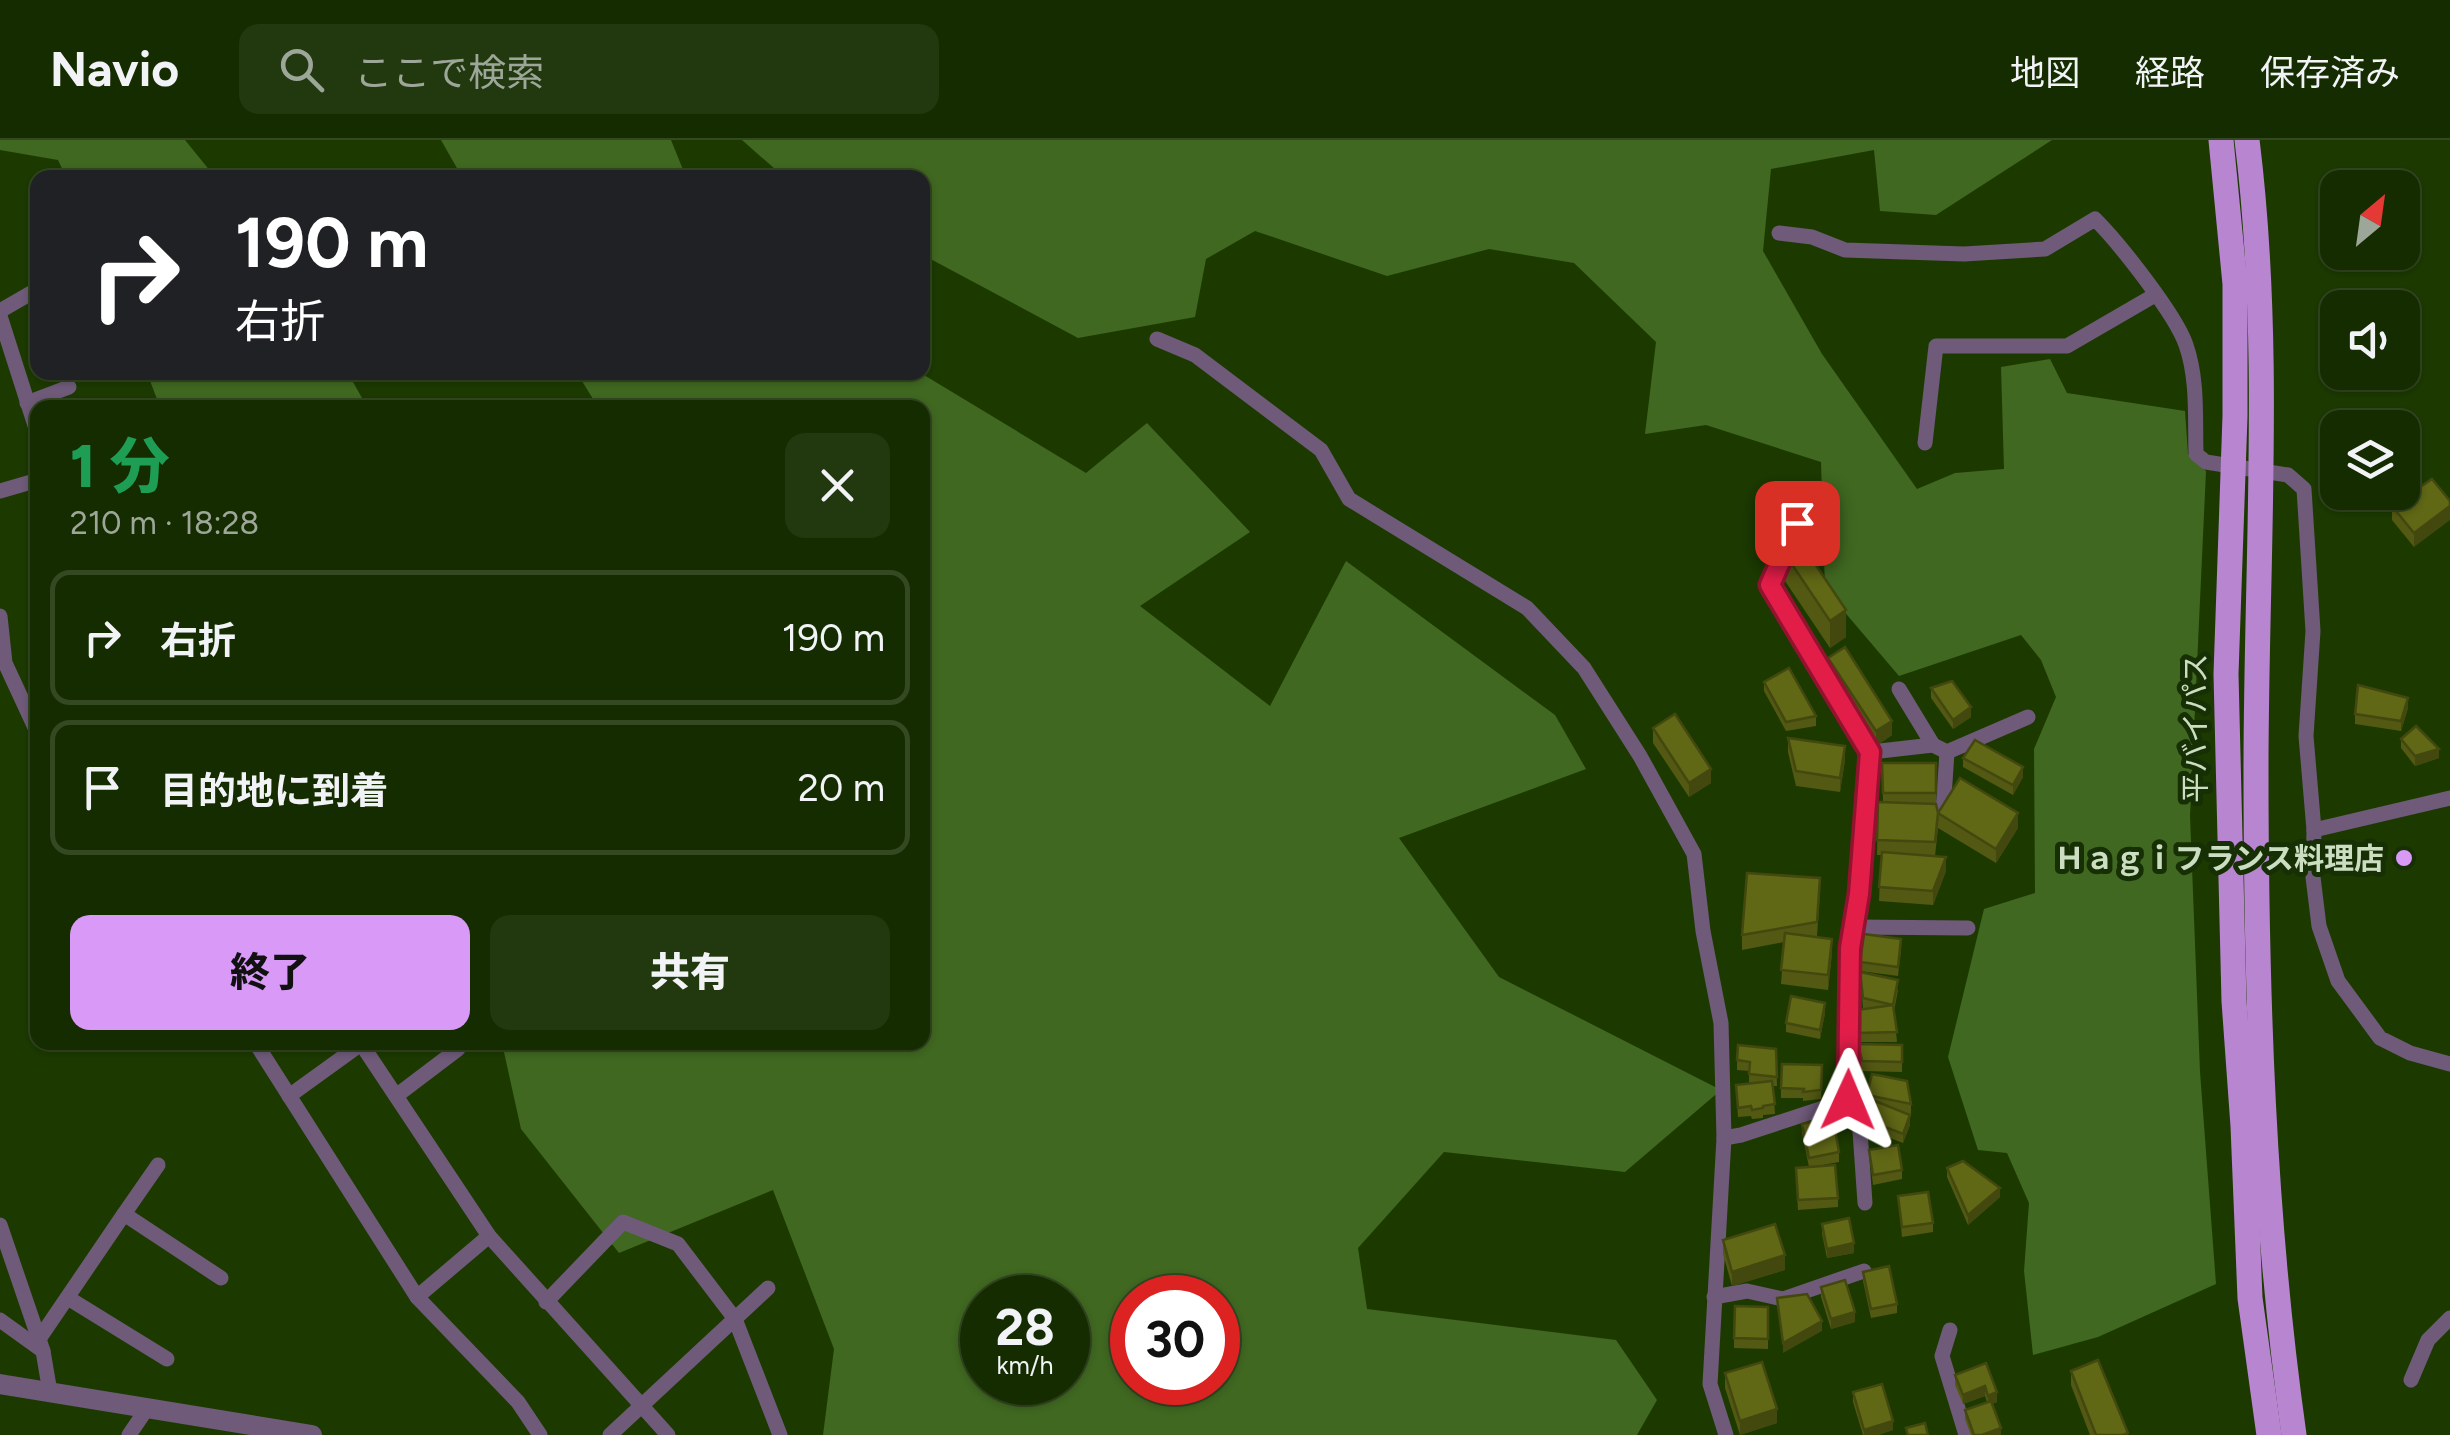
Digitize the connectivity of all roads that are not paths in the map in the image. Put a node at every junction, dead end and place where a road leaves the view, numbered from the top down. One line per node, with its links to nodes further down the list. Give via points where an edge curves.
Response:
1 (2234, 141): 12 (highway, 平バイパス); 13 (highway, 平バイパス, via 2256,256)
2 (1779, 233): 4 (street, via 1845,250 1964,254 2045,249 2095,219)
3 (30, 294): 5 (street)
4 (2155, 295): 11 (street, via 2067,346 1936,346); 12 (street, via 2186,343 2196,454)
5 (0, 313): 9 (street)
6 (1157, 340): 36 (street, via 1195,355 1321,450 1350,499 1527,608 1584,668 1694,854 1721,1023)
7 (69, 387): 8 (street)
8 (36, 400)
9 (28, 403): 10 (street)
10 (30, 409)
11 (1925, 443)
12 (2231, 465): 13 (street); 69 (highway, 平バイパス, via 2226,730 2234,1001 2250,1298)
13 (2260, 470): 25 (street, via 2288,474 2304,489 2312,631 2306,736); 70 (highway, 平バイパス, via 2258,977 2276,1296)
14 (30, 482): 15 (street)
15 (0, 491)
16 (1797, 523): 22 (street, via 1770,585)
17 (0, 616): 20 (street, via 4,664)
18 (1899, 689): 21 (street)
19 (2028, 716): 21 (street)
20 (30, 719)
21 (1940, 748): 22 (street); 24 (street)
22 (1870, 752): 26 (street)
23 (2450, 798): 25 (street)
24 (1943, 812)
25 (2314, 830): 32 (street, via 2319,926 2338,981 2380,1038)
26 (1854, 927): 27 (street); 35 (street)
27 (1968, 928)
28 (260, 1050): 33 (street)
29 (351, 1050): 33 (street)
30 (366, 1050): 34 (street)
31 (457, 1050): 34 (street)
32 (2450, 1064)
33 (289, 1096): 45 (street)
34 (396, 1096): 41 (street)
35 (1848, 1100): 36 (street); 38 (street, via 1859,1117)
36 (1724, 1138): 46 (street)
37 (158, 1165): 39 (street)
38 (1865, 1203)
39 (124, 1214): 43 (street); 47 (street)
40 (0, 1225): 53 (street)
41 (489, 1236): 45 (street); 48 (street)
42 (1864, 1271): 46 (street, via 1783,1299 1747,1291)
43 (222, 1278)
44 (768, 1288): 50 (street)
45 (416, 1297): 63 (street, via 518,1402)
46 (1714, 1297): 67 (street, via 1710,1384)
47 (68, 1298): 53 (street); 54 (street)
48 (546, 1302): 50 (street, via 622,1222 678,1244); 58 (street)
49 (2450, 1318): 55 (street, via 2428,1340)
50 (735, 1319): 58 (street); 66 (street)
51 (0, 1320): 53 (street)
52 (1950, 1330): 68 (street, via 1942,1356)
53 (41, 1345): 57 (street)
54 (167, 1360)
55 (2411, 1380)
56 (3, 1390): 57 (street)
57 (50, 1392): 59 (street)
58 (642, 1405): 64 (street); 65 (street)
59 (148, 1407): 60 (street); 61 (street)
60 (284, 1432): 62 (street)
61 (128, 1435)
62 (312, 1435)
63 (540, 1435)
64 (610, 1435)
65 (668, 1435)
66 (780, 1435)
67 (1726, 1435)
68 (1966, 1435)
69 (2269, 1435)
70 (2294, 1435)

